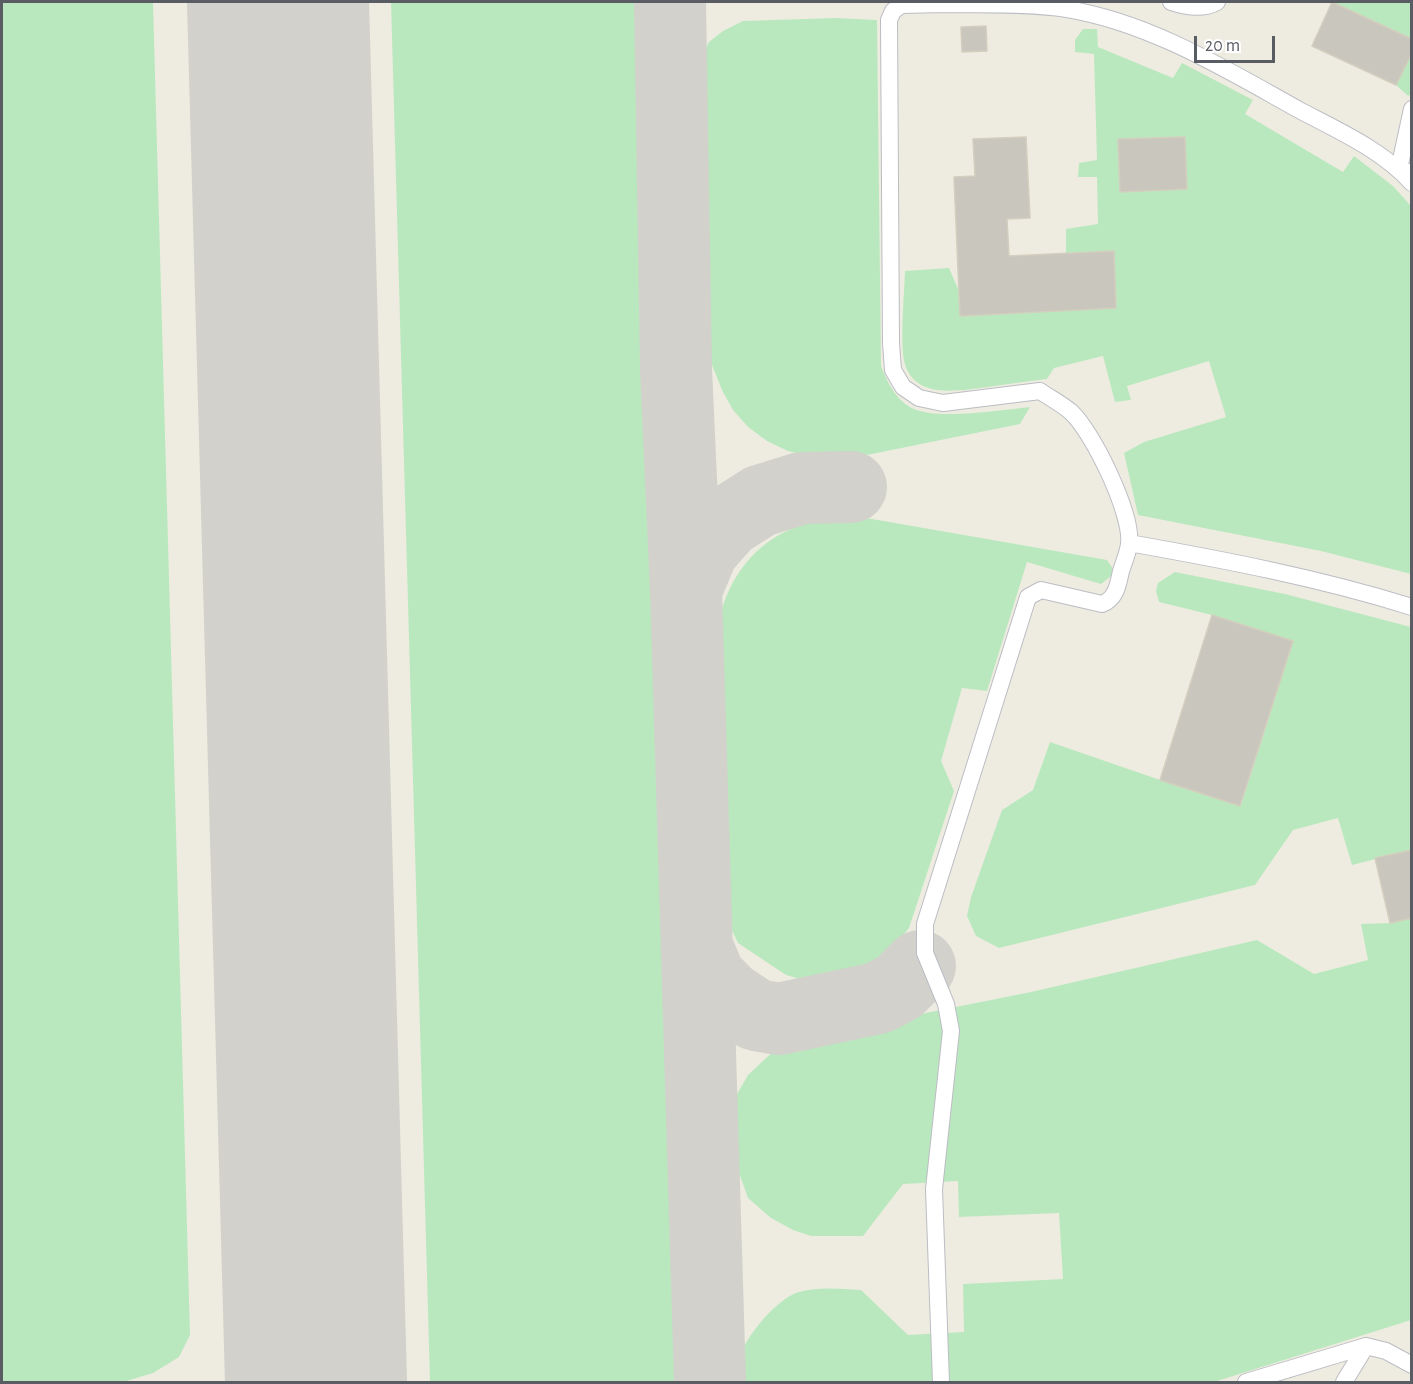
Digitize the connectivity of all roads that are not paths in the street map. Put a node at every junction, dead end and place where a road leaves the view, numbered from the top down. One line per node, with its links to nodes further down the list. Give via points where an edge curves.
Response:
1 (1171, 2): 2 (lane, via 1201,7)
2 (1217, 2)
3 (944, 3): 5 (lane, via 1039,6 1107,18 1221,66); 7 (lane, via 901,5 889,20 893,370 903,387 919,398 943,403 1040,391 1072,413 1114,483)
4 (1412, 109): 5 (lane)
5 (1405, 171): 6 (lane)
6 (1412, 183)
7 (1129, 543): 8 (lane, via 1285,573); 11 (lane, via 1115,594 1108,602 1102,604 1041,590 1028,597 925,924 925,953 946,1004 951,1031 934,1189)
8 (1412, 607)
9 (1366, 1346): 10 (lane, via 1386,1351); 12 (lane); 13 (lane)
10 (1412, 1365)
11 (941, 1383)
12 (1246, 1383)
13 (1344, 1383)

